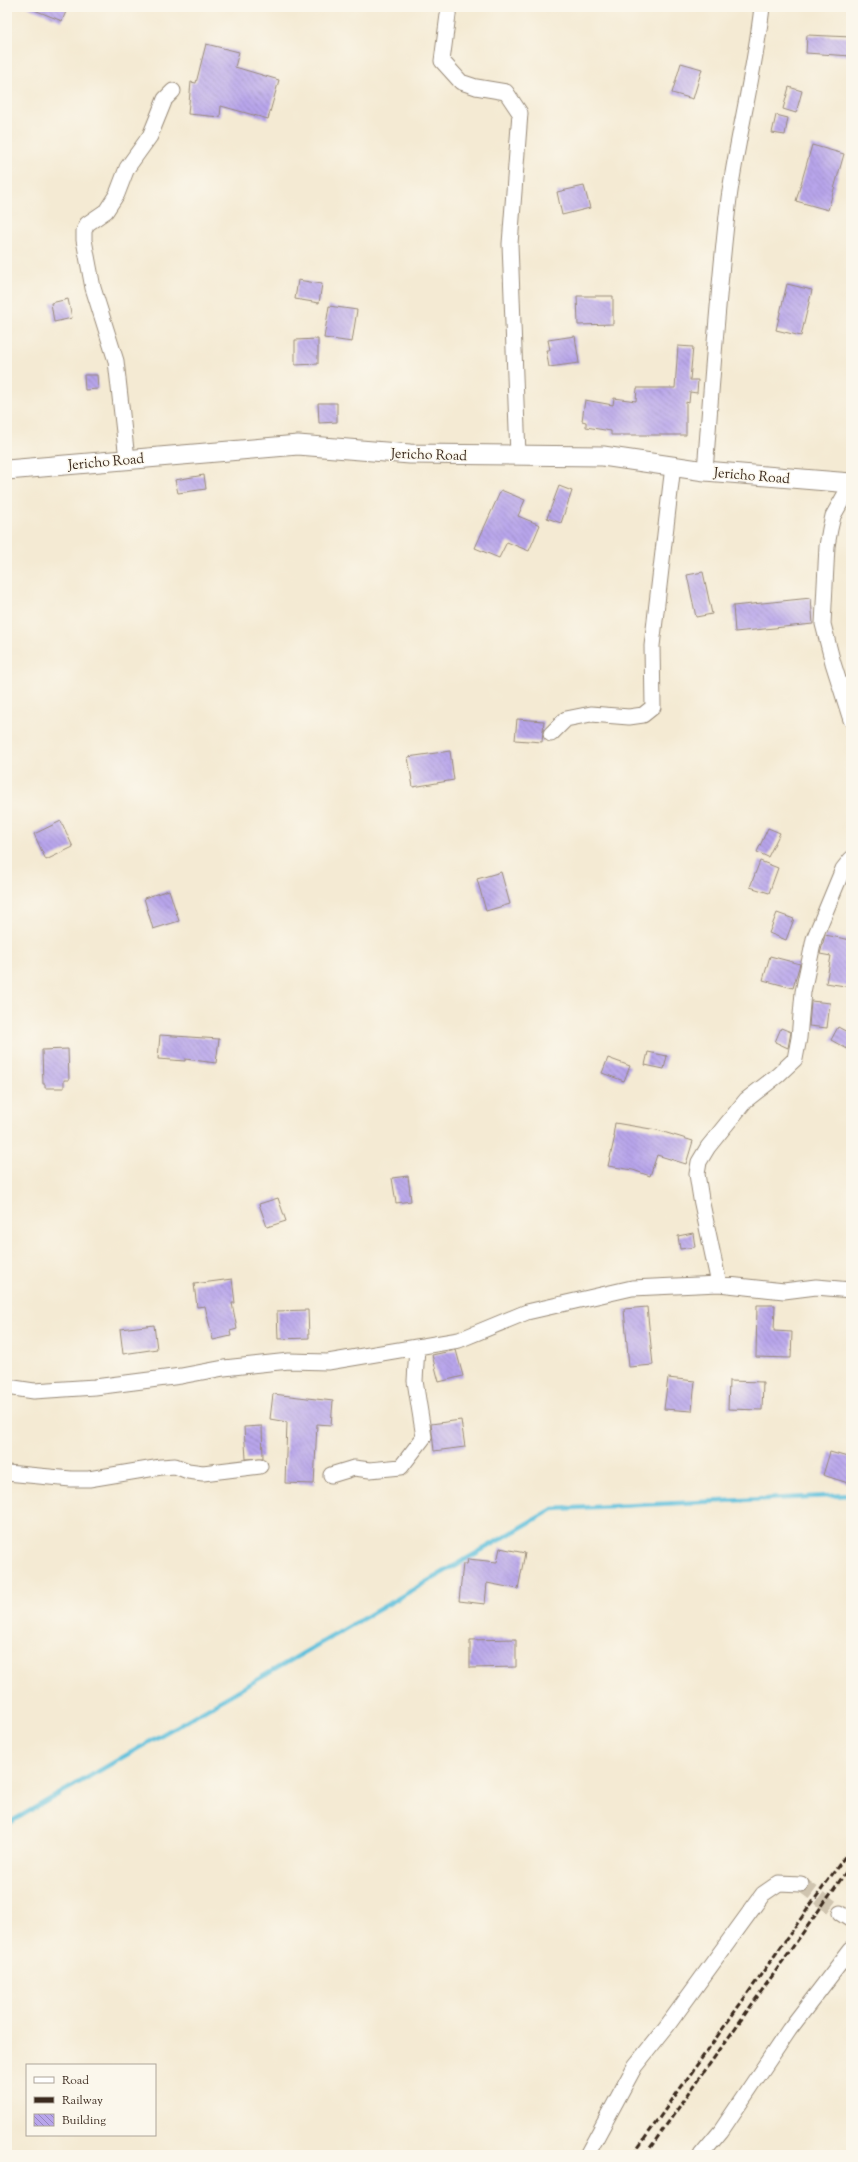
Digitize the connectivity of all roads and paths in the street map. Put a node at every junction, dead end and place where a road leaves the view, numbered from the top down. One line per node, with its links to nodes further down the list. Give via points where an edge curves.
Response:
1 (449, 7): 4 (street, via 442,61 461,82 506,92 520,113 510,244)
2 (762, 7): 8 (street, via 729,197)
3 (173, 91): 5 (street, via 165,99 150,136 127,168 117,194 106,211 86,224 84,231 93,288 116,362)
4 (518, 456): 5 (street, Jericho Road, via 410,454 298,445); 6 (street, Jericho Road, via 603,456)
5 (127, 459): 7 (street, Jericho Road)
6 (673, 466): 8 (street, Jericho Road); 11 (street, via 652,646 653,707 643,715 629,717 591,714 566,718)
7 (7, 470)
8 (705, 470): 9 (street, Jericho Road)
9 (851, 484): 10 (street, via 833,516 830,529 823,624)
10 (851, 720)
11 (551, 734)
12 (851, 859): 13 (street, via 843,869 814,939 803,992 795,1059 746,1100 699,1162 697,1174 701,1199)
13 (719, 1284): 14 (street, via 784,1291 816,1287); 15 (street, via 632,1288 527,1312 459,1340)
14 (851, 1290)
15 (417, 1347): 16 (street, via 328,1362 289,1361 95,1386 34,1390); 19 (street, via 415,1381 424,1437 420,1443 401,1467 370,1470 354,1468)
16 (7, 1387)
17 (260, 1466): 18 (street, via 203,1472 188,1471 175,1466 161,1467 89,1479)
18 (7, 1473)
19 (331, 1475)
20 (801, 1884): 22 (street, via 779,1883 763,1894 635,2066)
21 (851, 1949): 23 (street, via 789,2030 721,2131)
22 (587, 2155)
23 (701, 2155)

